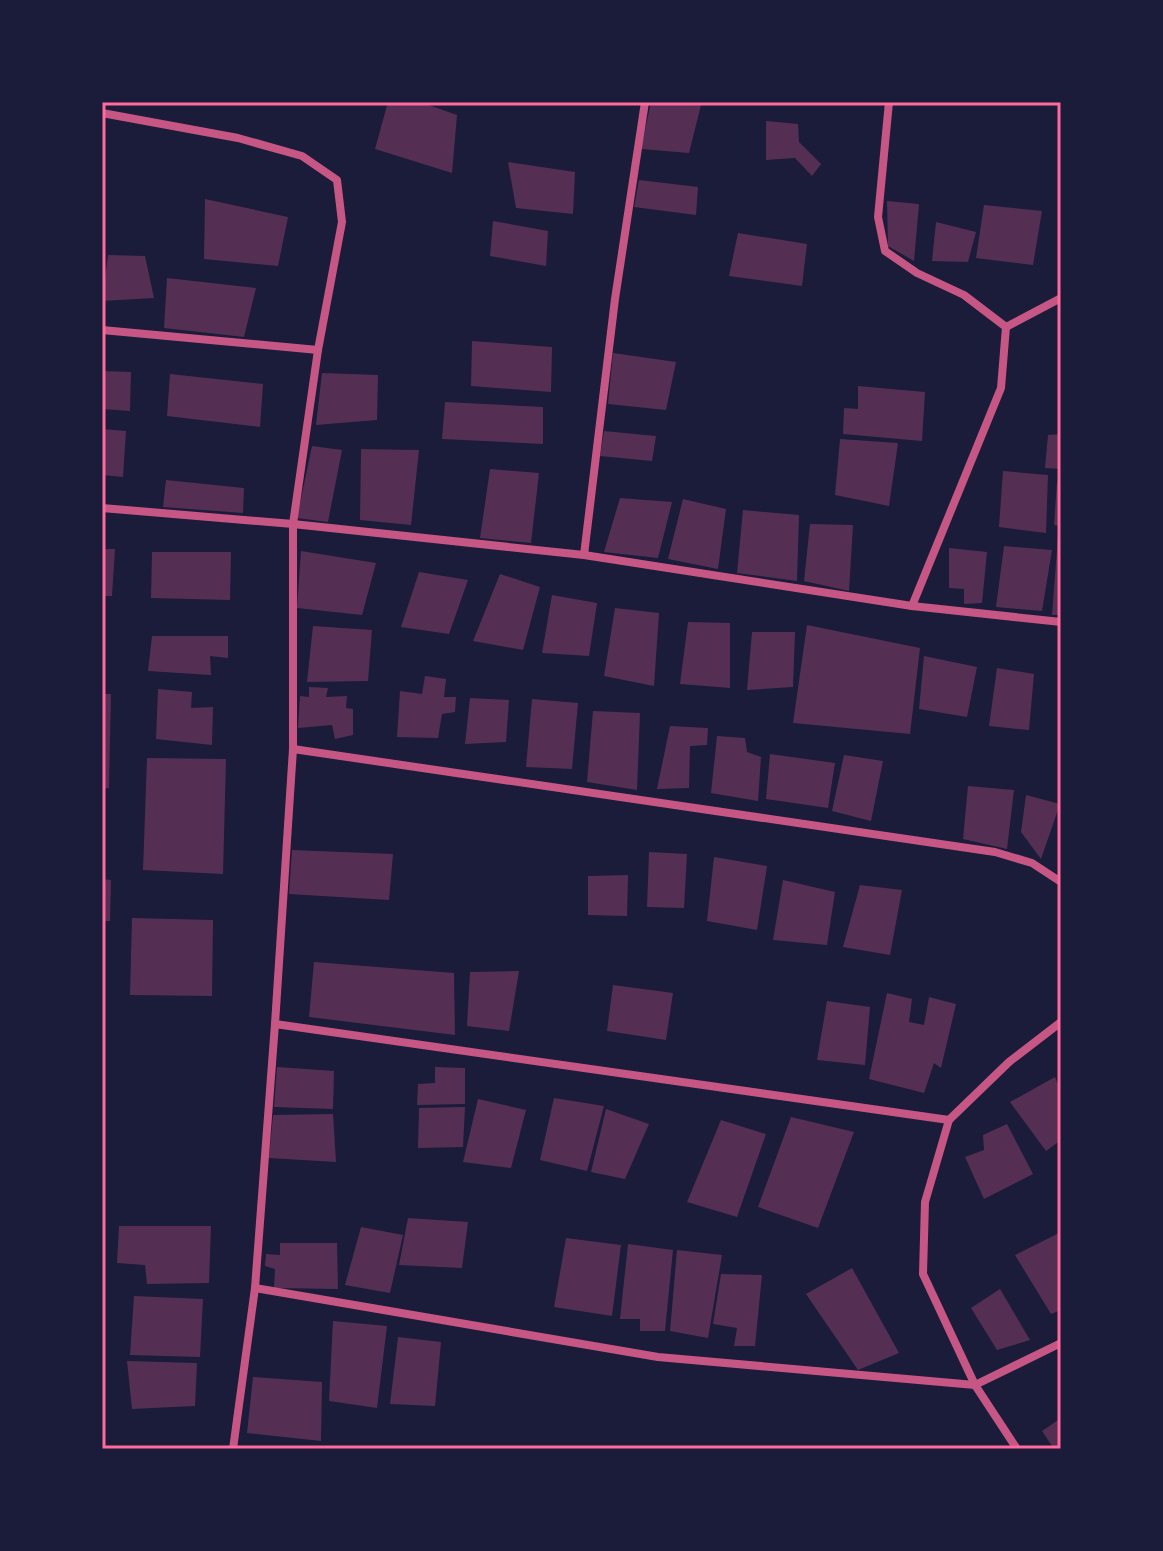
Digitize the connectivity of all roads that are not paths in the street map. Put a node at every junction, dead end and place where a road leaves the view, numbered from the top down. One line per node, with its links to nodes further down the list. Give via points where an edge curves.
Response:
1 (645, 102): 10 (street)
2 (889, 102): 5 (street, via 878,217 885,251 964,295)
3 (102, 113): 7 (street, via 238,138 302,156 337,180 342,222)
4 (1061, 298): 5 (street)
5 (1006, 327): 11 (street, via 1001,388)
6 (102, 330): 7 (street)
7 (318, 350): 9 (street)
8 (102, 508): 9 (street)
9 (293, 524): 10 (street); 13 (street)
10 (584, 555): 11 (street)
11 (912, 606): 12 (street)
12 (1061, 622)
13 (293, 749): 14 (street, via 995,852 1032,863); 16 (street)
14 (1061, 882)
15 (1061, 1022): 17 (street, via 1009,1062)
16 (275, 1024): 17 (street); 18 (street)
17 (949, 1120): 20 (street, via 925,1202 923,1274)
18 (255, 1288): 20 (street, via 658,1357); 21 (street)
19 (1061, 1343): 20 (street)
20 (975, 1385): 22 (street)
21 (233, 1449)
22 (1017, 1449)

